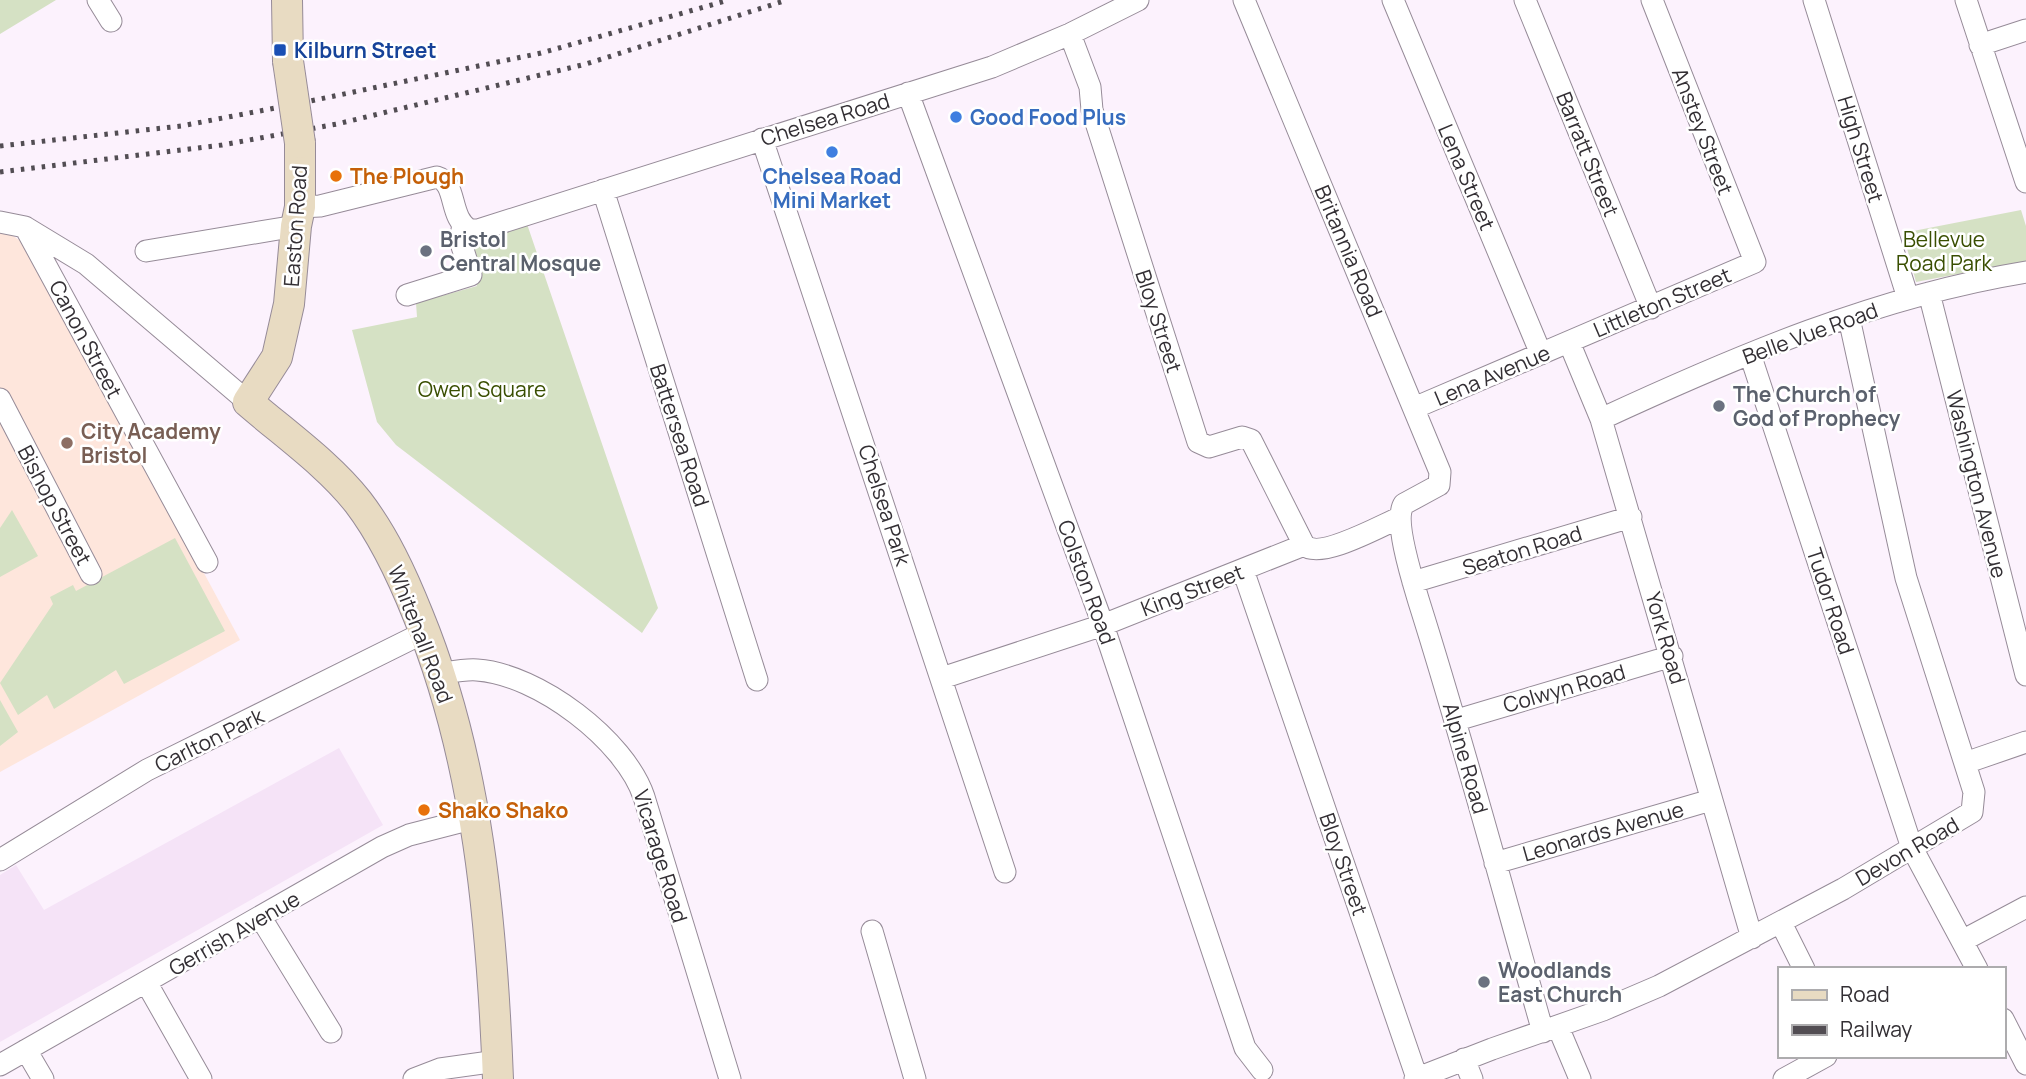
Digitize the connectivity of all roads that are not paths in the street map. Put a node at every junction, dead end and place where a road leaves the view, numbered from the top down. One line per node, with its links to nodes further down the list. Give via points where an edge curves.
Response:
1 (98, 0): 10 (street)
2 (287, 0): 19 (main road, Easton Road, bridge, via 288,61 300,143)
3 (1138, 0): 12 (street, Chelsea Road)
4 (1244, 0): 36 (street, Britannia Road)
5 (1393, 0): 32 (street, Lena Street)
6 (1525, 0): 29 (street, Barratt Street)
7 (1652, 0): 24 (street, Anstey Street)
8 (1814, 0): 28 (street, High Street)
9 (1965, 0): 13 (street)
10 (111, 21)
11 (2026, 30): 13 (street)
12 (1070, 34): 14 (street, Chelsea Road, via 992,67); 40 (street, Bloy Street, via 1198,442 1209,447 1242,437 1253,442)
13 (1980, 45): 16 (street)
14 (908, 93): 15 (street, Chelsea Road); 45 (street, Colston Road)
15 (762, 139): 18 (street, Chelsea Road); 50 (street, Chelsea Park)
16 (2021, 151): 17 (street)
17 (2026, 182)
18 (603, 190): 21 (street, Chelsea Road, via 478,230); 51 (street, Battersea Road)
19 (298, 216): 21 (street, via 432,177 446,182); 23 (street); 35 (main road, Easton Road, via 289,304 276,357)
20 (0, 222): 22 (street, Whitehall Road)
21 (463, 225): 27 (street, via 460,240 471,275)
22 (25, 227): 35 (street, Whitehall Road, via 86,264); 41 (street, Canon Street, via 107,396)
23 (146, 251)
24 (1755, 262): 29 (street, Littleton Street)
25 (2026, 272): 26 (street, Belle Vue Road)
26 (1929, 293): 28 (street, Belle Vue Road); 49 (street, Washington Avenue)
27 (407, 295)
28 (1908, 298): 30 (street, Belle Vue Road)
29 (1651, 308): 31 (street, Littleton Street)
30 (1849, 318): 33 (street, Belle Vue Road); 54 (street, Devon Road, via 1906,578)
31 (1569, 342): 32 (street, Lena Avenue); 37 (street, York Road)
32 (1541, 354): 36 (street, Lena Avenue)
33 (1750, 354): 37 (street, Belle Vue Road); 57 (street, Tudor Road)
34 (0, 399): 43 (street, Bishop Street)
35 (248, 402): 46 (main road, Whitehall Road, via 357,501 383,540)
36 (1414, 408): 39 (street, Britannia Road, via 1441,479 1434,489 1404,504)
37 (1601, 419): 38 (street, York Road)
38 (1631, 517): 44 (street, Seaton Road); 47 (street, York Road)
39 (1399, 518): 40 (street, King Street, via 1332,547 1314,550); 44 (street, Alpine Road)
40 (1304, 545): 42 (street, King Street)
41 (207, 562)
42 (1243, 570): 45 (street, King Street); 85 (street, Bloy Street)
43 (91, 573)
44 (1413, 582): 52 (street, Alpine Road)
45 (1103, 625): 50 (street, King Street); 79 (street, Colston Road, via 1245,1048)
46 (425, 632): 48 (main road, Whitehall Road); 58 (street, Carlton Park, via 147,770)
47 (1672, 656): 52 (street, Colwyn Road); 55 (street, York Road)
48 (440, 674): 56 (main road, Whitehall Road); 83 (street, Vicarage Road, via 478,670 530,686 571,710 614,747 633,771)
49 (2026, 675)
50 (942, 678): 60 (street, Chelsea Park)
51 (757, 680)
52 (1457, 720): 59 (street, Alpine Road)
53 (2026, 742): 54 (street)
54 (1965, 763): 57 (street, Devon Road, via 1975,798 1972,812)
55 (1711, 800): 59 (street, Leonards Avenue); 65 (street, York Road)
56 (475, 818): 62 (street, Gerrish Avenue, via 382,847); 78 (main road, Whitehall Road, via 491,951)
57 (1912, 848): 63 (street, Devon Road); 66 (street, Tudor Road)
58 (0, 860)
59 (1495, 863): 71 (street, Alpine Road)
60 (1005, 872)
61 (2026, 907): 66 (street)
62 (261, 918): 69 (street, Gerrish Avenue); 72 (street)
63 (1781, 923): 65 (street, Devon Road); 67 (street)
64 (872, 931): 84 (street)
65 (1752, 938): 71 (street, Devon Road, via 1659,986)
66 (1962, 941): 68 (street, Tudor Road)
67 (1803, 967)
68 (1976, 967)
69 (146, 982): 73 (street, Gerrish Avenue); 81 (street)
70 (2005, 1023): 75 (street)
71 (1551, 1029): 77 (street, Devon Road); 86 (street, Alpine Road)
72 (331, 1032)
73 (26, 1051): 76 (street, Gerrish Avenue); 80 (street)
74 (1822, 1058): 87 (street)
75 (2026, 1064)
76 (0, 1065)
77 (1468, 1069): 85 (street, Devon Road)
78 (498, 1070): 82 (street, via 440,1069)
79 (1262, 1070)
80 (43, 1079)
81 (201, 1079)
82 (414, 1079)
83 (730, 1079)
84 (915, 1079)
85 (1416, 1079)
86 (1580, 1079)
87 (1784, 1079)

